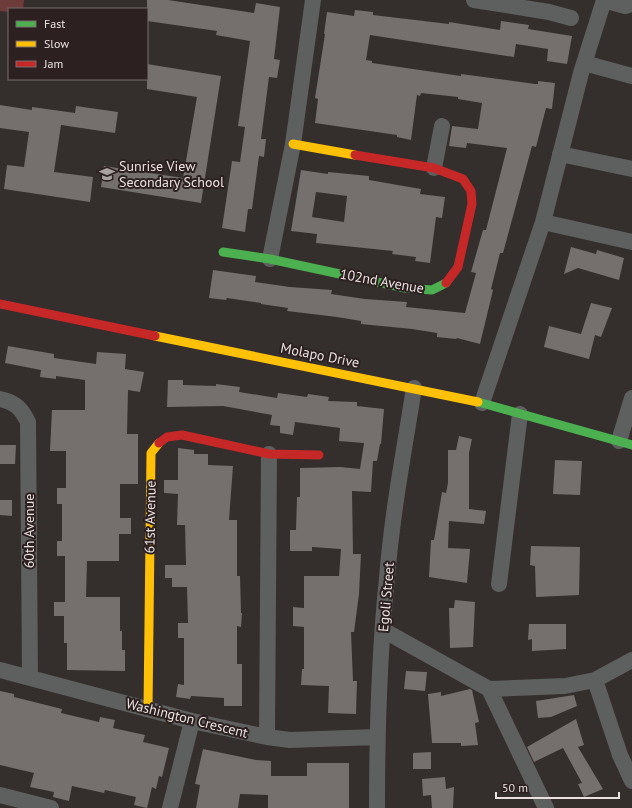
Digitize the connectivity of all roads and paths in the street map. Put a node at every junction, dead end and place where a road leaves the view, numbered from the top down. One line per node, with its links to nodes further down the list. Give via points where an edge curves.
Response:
1 (313, 0): 10 (street)
2 (474, 0): 5 (street)
3 (604, 0): 4 (street, via 625,6); 7 (street)
4 (632, 4)
5 (532, 5): 6 (street)
6 (571, 18)
7 (584, 63): 8 (street); 11 (street)
8 (632, 76)
9 (442, 126): 12 (street)
10 (293, 144): 12 (street, 102nd Avenue); 17 (street)
11 (560, 154): 13 (street); 14 (street)
12 (434, 168): 17 (street, 102nd Avenue, via 463,179 471,191 472,204 458,266 445,284 432,290 405,288)
13 (632, 169)
14 (543, 222): 15 (street); 22 (street)
15 (632, 242)
16 (223, 252): 17 (street, 102nd Avenue)
17 (270, 260)
18 (0, 304): 19 (street, Molapo Drive)
19 (414, 388): 22 (street, Molapo Drive); 28 (street, Egoli Street, via 390,553)
20 (632, 398): 24 (street)
21 (0, 399): 31 (street, 60th Avenue, via 12,401 17,405 28,422)
22 (482, 403): 23 (street, Molapo Drive)
23 (520, 414): 24 (street, Molapo Drive); 27 (street)
24 (626, 443)
25 (269, 454): 26 (street, 61st Avenue); 34 (street, 61st Avenue, via 182,435 167,436 156,444 151,453); 36 (street)
26 (319, 455)
27 (499, 584)
28 (383, 630): 33 (street); 37 (street, Egoli Street)
29 (632, 660): 32 (street)
30 (0, 670): 31 (street, Washington Crescent)
31 (30, 678): 34 (street, Washington Crescent)
32 (595, 680): 33 (street, via 564,686); 38 (street, via 620,755)
33 (489, 689): 43 (street)
34 (148, 709): 35 (street, Washington Crescent)
35 (192, 721): 36 (street, Washington Crescent); 41 (street)
36 (267, 737): 37 (street, Washington Crescent, via 290,740)
37 (377, 737): 42 (street, Egoli Street)
38 (632, 781)
39 (0, 794): 40 (street)
40 (51, 808)
41 (170, 808)
42 (377, 808)
43 (546, 808)

